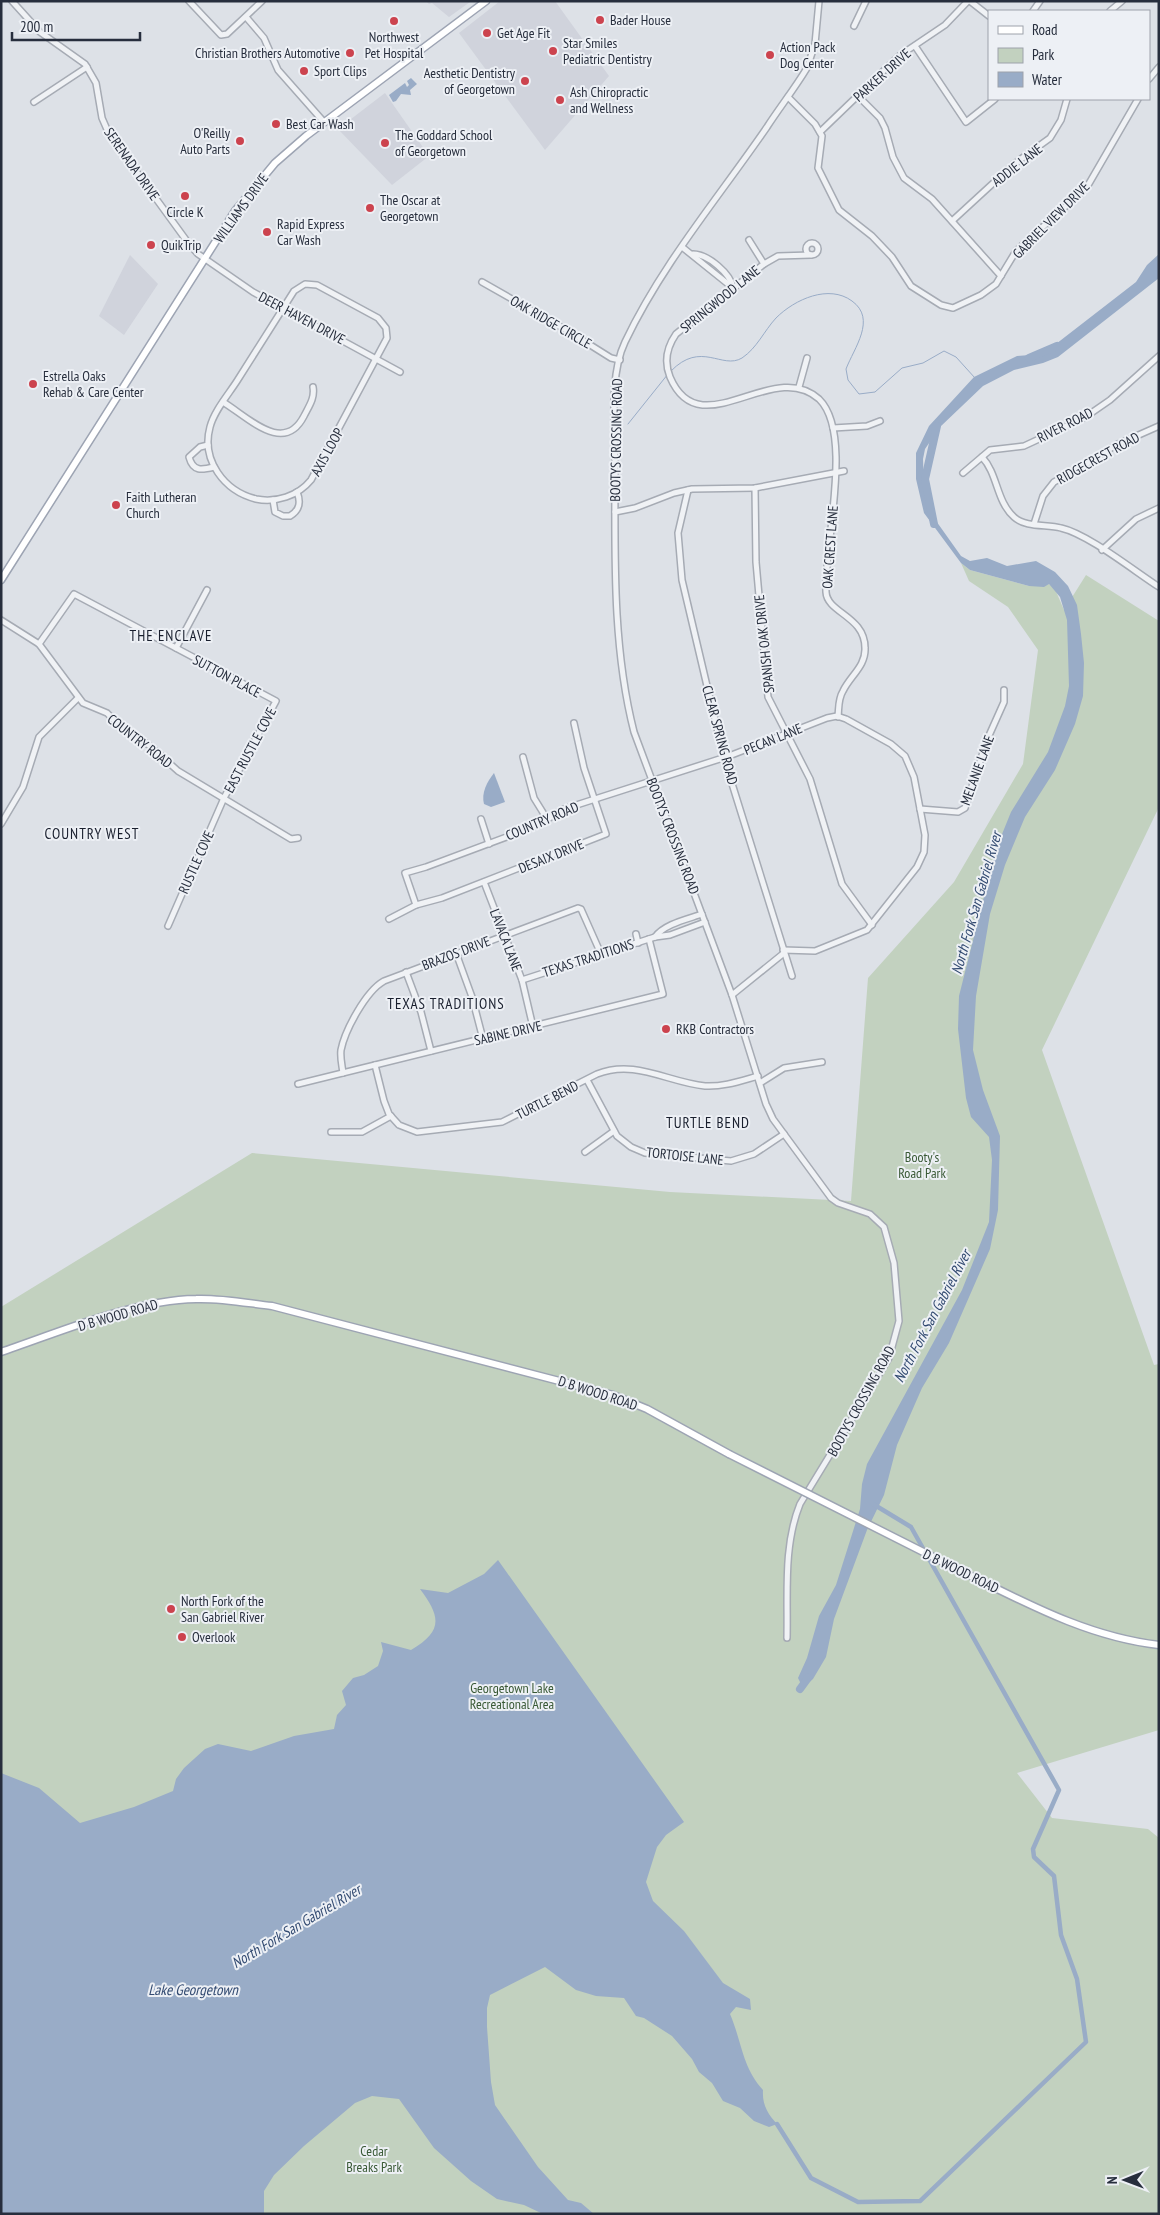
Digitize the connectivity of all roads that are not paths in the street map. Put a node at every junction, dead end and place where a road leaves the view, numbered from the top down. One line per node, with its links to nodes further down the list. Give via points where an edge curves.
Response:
1 (12, 1): 14 (street, SERENADA DRIVE, via 40,32)
2 (189, 1): 11 (street, via 222,35)
3 (262, 1): 11 (street)
4 (486, 1): 23 (main road, WILLIAMS DRIVE)
5 (820, 1): 18 (street, BOOTYS CROSSING ROAD, via 810,60)
6 (866, 1): 12 (street)
7 (969, 1): 10 (street); 13 (street, PARKER DRIVE, via 945,25)
8 (1122, 1): 9 (street)
9 (1111, 10)
10 (988, 15)
11 (246, 16): 23 (street, via 264,38 278,70)
12 (854, 26)
13 (915, 46): 17 (street, PARKER DRIVE, via 899,56); 19 (street, via 966,122)
14 (88, 67): 22 (street); 29 (street, SERENADA DRIVE, via 96,83 102,118 109,134 189,244)
15 (1159, 67): 16 (street)
16 (1150, 78)
17 (858, 96): 24 (street, PARKER DRIVE); 25 (street, via 880,118 904,178 932,199)
18 (788, 97): 24 (street); 27 (street, BOOTYS CROSSING ROAD)
19 (994, 100)
20 (1066, 100): 25 (street, ADDIE LANE, via 1061,120 1050,138 1014,164)
21 (1137, 100): 31 (street, GABRIEL VIEW DRIVE, via 1087,187 1016,251)
22 (34, 102)
23 (323, 121): 29 (main road, WILLIAMS DRIVE, via 275,163 254,187)
24 (820, 132): 31 (street, GABRIEL VIEW DRIVE, via 823,141 818,168 839,210 892,257 911,286 941,305 953,308 986,291)
25 (952, 221): 31 (street)
26 (749, 240): 30 (street)
27 (682, 247): 33 (street, via 693,254 700,254 724,272 732,281); 38 (street, BOOTYS CROSSING ROAD, via 636,320)
28 (811, 255): 30 (street, SPRINGWOOD LANE, via 778,256)
29 (206, 259): 34 (street, DEER HAVEN DRIVE); 60 (main road, WILLIAMS DRIVE)
30 (764, 264): 33 (street, SPRINGWOOD LANE)
31 (1001, 276)
32 (482, 282): 38 (street, OAK RIDGE CIRCLE, via 610,358)
33 (733, 288): 41 (street, SPRINGWOOD LANE, via 676,334 667,365 679,392 689,400 710,406 774,387)
34 (283, 309): 37 (street, DEER HAVEN DRIVE); 37 (street, AXIS LOOP, via 299,287 317,285 381,320 387,338); 42 (street, AXIS LOOP)
35 (1159, 356): 47 (street, RIVER ROAD, via 1110,400 1084,418 1024,446 990,450)
36 (807, 358): 41 (street)
37 (377, 359): 39 (street, DEER HAVEN DRIVE); 54 (street, AXIS LOOP, via 317,471)
38 (620, 360): 57 (street, BOOTYS CROSSING ROAD, via 616,386)
39 (400, 372)
40 (313, 387): 42 (street, via 314,397 298,427 283,434 272,432)
41 (798, 387): 45 (street, via 824,405)
42 (223, 402): 46 (street, AXIS LOOP, via 211,423)
43 (880, 421): 45 (street, via 867,426)
44 (1159, 426): 58 (street, RIDGECREST ROAD, via 1116,445 1054,482 1043,496)
45 (833, 428): 50 (street)
46 (208, 445): 48 (street, AXIS LOOP); 48 (street, via 194,451 191,464 202,470)
47 (982, 457): 51 (street, RIVER ROAD); 58 (street, via 991,470 1004,506 1019,521)
48 (214, 467): 55 (street, AXIS LOOP, via 236,490 250,497)
49 (844, 471): 50 (street)
50 (835, 472): 52 (street); 69 (street, OAK CREST LANE, via 826,594 830,602 859,627 866,646 862,664 842,692)
51 (963, 473)
52 (755, 488): 53 (street); 71 (street, SPANISH OAK DRIVE, via 756,562 766,686 771,703)
53 (688, 490): 57 (street); 73 (street, CLEAR SPRING ROAD, via 678,533 679,566)
54 (297, 492): 55 (street, AXIS LOOP); 55 (street, via 299,508 290,516 275,512)
55 (272, 500)
56 (1159, 508): 59 (street, via 1136,519)
57 (615, 512): 74 (street, BOOTYS CROSSING ROAD, via 623,676 634,732)
58 (1034, 524): 59 (street, via 1074,532)
59 (1102, 550): 61 (street)
60 (1, 580)
61 (1159, 588)
62 (207, 590): 65 (street)
63 (1, 620): 64 (street, COUNTRY ROAD)
64 (39, 644): 65 (street, SUTTON PLACE, via 74,594); 67 (street, COUNTRY ROAD)
65 (176, 648): 68 (street, SUTTON PLACE)
66 (1004, 690): 77 (street, MELANIE LANE, via 1004,702 987,740 966,807 958,812)
67 (78, 698): 75 (street, COUNTRY ROAD, via 91,708 107,713 178,771); 80 (street, via 39,737 23,787)
68 (276, 702): 75 (street, EAST RUSTLE COVE)
69 (838, 717): 71 (street, PECAN LANE); 77 (street, via 891,744 905,756 914,777)
70 (574, 723): 76 (street, DESAIX DRIVE)
71 (788, 733): 73 (street, PECAN LANE); 88 (street, SPANISH OAK DRIVE, via 810,779 842,884)
72 (523, 757): 79 (street, via 534,798)
73 (724, 758): 74 (street, PECAN LANE); 95 (street, CLEAR SPRING ROAD)
74 (651, 780): 76 (street, COUNTRY ROAD); 85 (street, BOOTYS CROSSING ROAD)
75 (224, 798): 81 (street, COUNTRY ROAD, via 291,839); 89 (street, RUSTLE COVE)
76 (594, 800): 79 (street, COUNTRY ROAD, via 564,809); 83 (street, DESAIX DRIVE, via 606,834)
77 (920, 809): 88 (street, via 925,842 922,858)
78 (481, 819): 82 (street)
79 (547, 819): 82 (street, COUNTRY ROAD)
80 (1, 824)
81 (298, 838)
82 (489, 844): 84 (street, COUNTRY ROAD, via 405,873)
83 (484, 882): 84 (street, DESAIX DRIVE); 90 (street, LAVACA LANE)
84 (416, 905): 86 (street, DESAIX DRIVE)
85 (702, 914): 87 (street, BOOTYS CROSSING ROAD); 92 (street, TEXAS TRADITIONS, via 667,928)
86 (389, 919)
87 (705, 922): 92 (street, TEXAS TRADITIONS); 101 (street, BOOTYS CROSSING ROAD)
88 (872, 925): 95 (street, via 861,934 823,949)
89 (168, 926)
90 (504, 934): 96 (street, BRAZOS DRIVE); 97 (street, BRAZOS DRIVE, via 572,909 581,909); 100 (street, LAVACA LANE)
91 (636, 934): 94 (street)
92 (655, 937): 93 (street, TEXAS TRADITIONS)
93 (649, 939): 94 (street, TEXAS TRADITIONS); 102 (street, SABINE DRIVE, via 663,994)
94 (638, 943): 97 (street, TEXAS TRADITIONS)
95 (784, 952): 99 (street, CLEAR SPRING ROAD); 101 (street)
96 (456, 953): 98 (street, BRAZOS DRIVE); 103 (street, via 472,997)
97 (601, 954): 100 (street, TEXAS TRADITIONS)
98 (406, 972): 104 (street); 107 (street, BRAZOS DRIVE, via 377,985 368,995 343,1043)
99 (792, 976)
100 (522, 980): 102 (street, LAVACA LANE)
101 (732, 995): 108 (street, BOOTYS CROSSING ROAD)
102 (533, 1027): 103 (street, SABINE DRIVE)
103 (482, 1039): 104 (street, SABINE DRIVE)
104 (431, 1051): 106 (street, SABINE DRIVE)
105 (822, 1062): 110 (street, via 784,1068)
106 (375, 1065): 107 (street, SABINE DRIVE); 112 (street)
107 (343, 1073): 111 (street, SABINE DRIVE)
108 (758, 1076): 109 (street, TURTLE BEND, via 711,1086 626,1068 603,1072); 110 (street, BOOTYS CROSSING ROAD)
109 (587, 1080): 112 (street, TURTLE BEND, via 495,1124 417,1132 405,1128); 113 (street, TORTOISE LANE)
110 (760, 1083): 115 (street, BOOTYS CROSSING ROAD, via 769,1110)
111 (298, 1084)
112 (391, 1116): 114 (street, via 362,1132)
113 (614, 1131): 115 (street, TORTOISE LANE, via 628,1145 645,1153 732,1161 754,1154); 116 (street)
114 (331, 1132)
115 (784, 1134): 118 (street, BOOTYS CROSSING ROAD, via 834,1201 862,1211 881,1223 892,1256 900,1308 898,1332 889,1358 796,1515 790,1544)
116 (585, 1152)
117 (1, 1352): 119 (main road, D B WOOD ROAD, bridge, via 160,1302 194,1299 272,1306 613,1395 647,1409 963,1572 1078,1625 1110,1637)
118 (787, 1638)
119 (1159, 1645)

